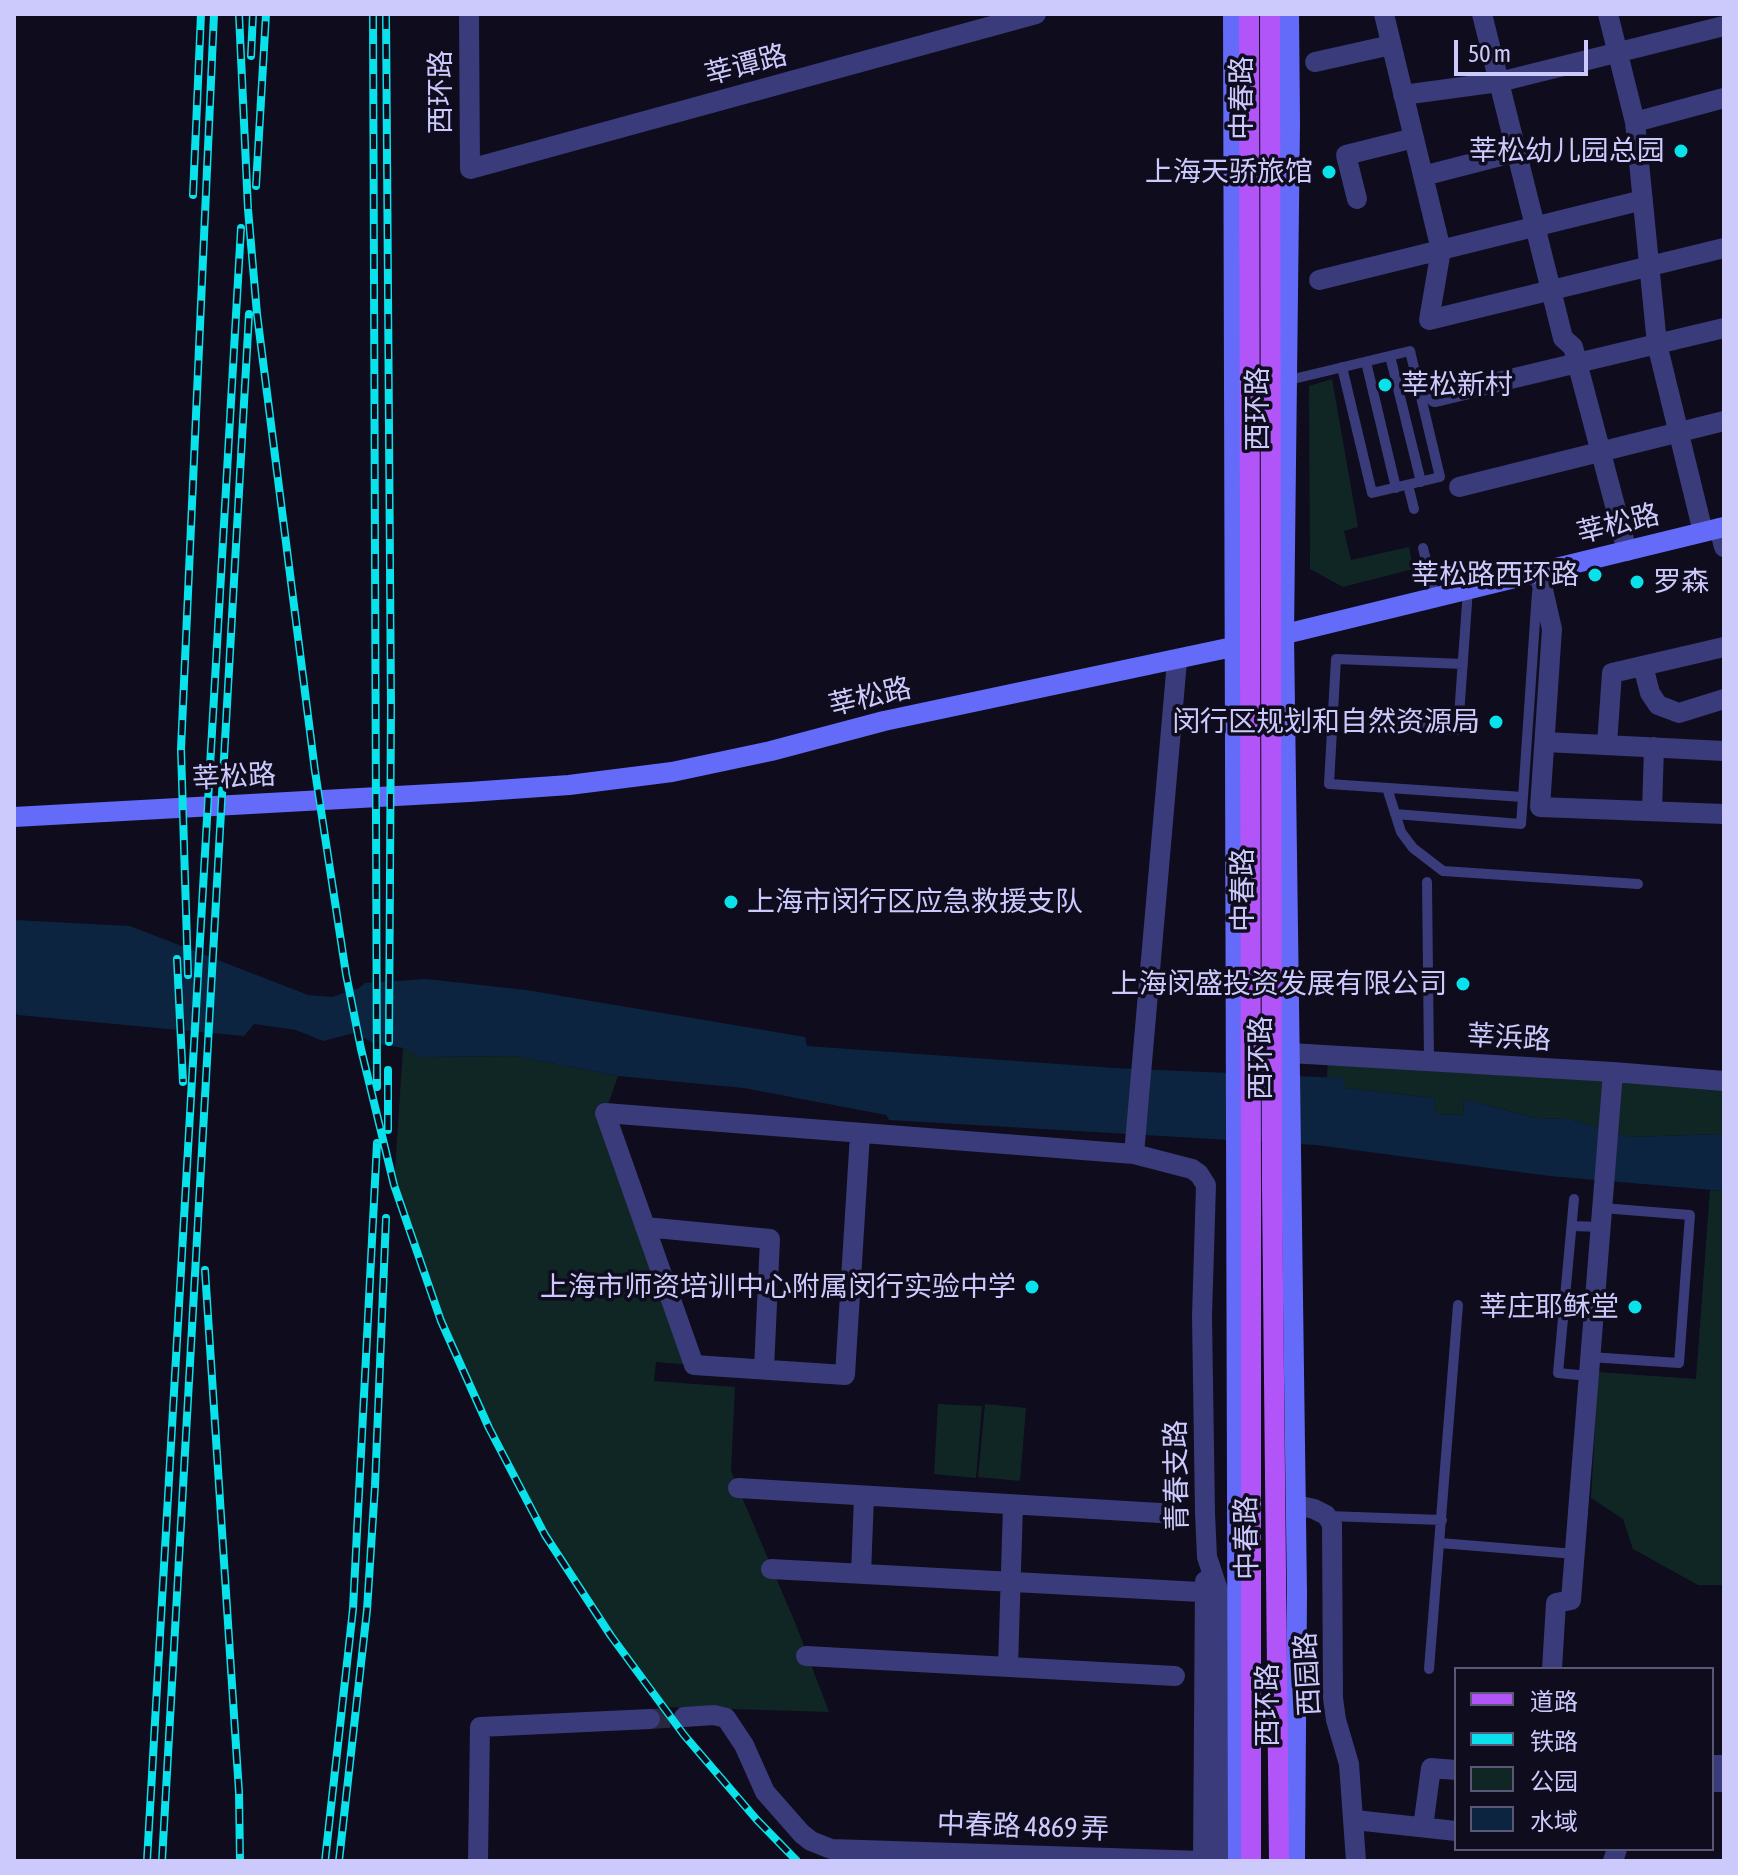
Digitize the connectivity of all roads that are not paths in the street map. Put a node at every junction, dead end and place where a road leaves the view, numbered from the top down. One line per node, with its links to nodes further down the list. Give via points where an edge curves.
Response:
1 (469, 14): 20 (street, 西环路)
2 (1036, 14): 20 (street, 莘谭路)
3 (1233, 14): 53 (main road, 西环路)
4 (1249, 14): 77 (main road, 中春路, bridge)
5 (1270, 14): 77 (main road, 中春路, bridge)
6 (1289, 14): 36 (main road, 西环路)
7 (1482, 14): 14 (street)
8 (1608, 14): 12 (street)
9 (1390, 15): 11 (street)
10 (1724, 26): 12 (street)
11 (1391, 45): 13 (street); 15 (street)
12 (1618, 52): 14 (street); 17 (street)
13 (1315, 62)
14 (1499, 82): 15 (street); 19 (street)
15 (1403, 95): 18 (street)
16 (1724, 98): 17 (street)
17 (1635, 122): 23 (street)
18 (1414, 138): 21 (street); 22 (street, via 1346,155)
19 (1516, 152): 21 (street); 24 (street)
20 (470, 169)
21 (1423, 176): 26 (street)
22 (1357, 199)
23 (1643, 200): 24 (street); 27 (street)
24 (1535, 226): 26 (street); 29 (street)
25 (1724, 248): 27 (street)
26 (1441, 250): 28 (street); 29 (street, via 1429,320)
27 (1649, 266): 29 (street); 31 (street)
28 (1319, 280)
29 (1551, 290): 34 (street, via 1563,338)
30 (1724, 328): 31 (street)
31 (1657, 344): 34 (street); 39 (street)
32 (1390, 356): 33 (lane); 41 (lane); 41 (lane, via 1410,351 1440,477)
33 (1366, 362): 35 (lane); 42 (lane)
34 (1578, 363): 37 (street); 40 (street)
35 (1342, 367): 36 (lane); 42 (lane, via 1372,493)
36 (1285, 381): 51 (main road, 西环路)
37 (1435, 397)
38 (1724, 421): 39 (street)
39 (1678, 432): 40 (street); 45 (street)
40 (1601, 452): 43 (street); 47 (street)
41 (1421, 482): 42 (lane)
42 (1402, 486): 44 (lane)
43 (1459, 487)
44 (1414, 509)
45 (1718, 533): 47 (main road, 莘松路)
46 (1423, 548): 50 (lane)
47 (1627, 551): 48 (main road, 莘松路)
48 (1539, 572): 49 (main road, 莘松路); 59 (street, via 1552,629); 64 (lane)
49 (1468, 589): 50 (main road, 莘松路); 55 (lane)
50 (1435, 597): 51 (main road, 莘松路)
51 (1284, 634): 53 (main road, 莘松路); 71 (main road, 西环路)
52 (1724, 647): 56 (street)
53 (1233, 648): 54 (main road, 莘松路); 112 (main road, 西环路)
54 (1177, 661): 68 (main road, 莘松路, via 884,721 672,772 469,792); 76 (street)
55 (1463, 664): 58 (lane, via 1458,730); 63 (lane, via 1336,659 1329,784)
56 (1643, 666): 57 (street, via 1658,705 1679,713); 60 (street, via 1612,673)
57 (1724, 699)
58 (1376, 725)
59 (1545, 742): 60 (street); 65 (street, via 1540,807)
60 (1607, 744): 61 (street)
61 (1654, 747): 62 (street); 65 (street)
62 (1724, 751)
63 (1387, 788): 64 (lane); 66 (lane)
64 (1523, 797): 66 (lane, via 1521,824)
65 (1652, 811): 67 (street)
66 (1395, 814): 70 (lane, via 1413,848 1443,871)
67 (1724, 814)
68 (14, 817)
69 (1427, 882): 72 (lane)
70 (1638, 884)
71 (1290, 1058): 72 (street, 莘浜路); 88 (main road, 西环路)
72 (1429, 1061): 73 (street, 莘浜路)
73 (1613, 1072): 74 (street, 莘浜路); 79 (street)
74 (1724, 1081)
75 (860, 1134): 76 (street, 青春支路); 81 (street, 青春支路, via 605,1113); 84 (street, via 845,1375)
76 (1135, 1147): 97 (street, 青春支路, via 1192,1169 1206,1185 1202,1329)
77 (1262, 1187): 113 (main road, 中春路); 114 (main road, 中春路)
78 (1574, 1199): 80 (lane)
79 (1602, 1208): 80 (lane); 83 (street); 83 (lane, via 1690,1215 1681,1348 1679,1363)
80 (1572, 1226): 83 (lane, via 1558,1373)
81 (645, 1227): 84 (street, via 694,1365); 84 (street, via 770,1239)
82 (1458, 1305): 91 (lane)
83 (1590, 1366): 93 (street)
84 (764, 1369)
85 (738, 1488): 86 (street)
86 (864, 1496): 87 (street); 95 (street)
87 (1013, 1505): 89 (street); 96 (street)
88 (1296, 1505): 90 (street); 115 (main road, 西环路)
89 (1177, 1514)
90 (1326, 1515): 91 (lane); 106 (street, 西园路, via 1332,1524 1333,1698 1349,1764)
91 (1442, 1520): 92 (lane)
92 (1440, 1543): 93 (lane); 101 (lane)
93 (1575, 1554): 100 (street, via 1571,1600 1556,1603)
94 (771, 1569): 95 (street)
95 (861, 1574): 96 (street)
96 (1011, 1582): 97 (street); 99 (street)
97 (1212, 1592): 110 (street); 111 (street, 青春支路)
98 (806, 1656): 99 (street)
99 (1008, 1667): 102 (street)
100 (1552, 1667)
101 (1429, 1669)
102 (1175, 1676)
103 (684, 1717): 110 (street, 中春路 4869 弄, via 726,1718 765,1792 811,1841 841,1850)
104 (650, 1719): 109 (street, via 480,1727)
105 (1454, 1770): 107 (street, via 1431,1768)
106 (1355, 1820): 107 (street); 116 (street, 西园路)
107 (1423, 1827): 108 (street)
108 (1454, 1831)
109 (478, 1861)
110 (1203, 1861)
111 (1221, 1861)
112 (1238, 1861)
113 (1251, 1861)
114 (1279, 1861)
115 (1295, 1861)
116 (1356, 1861)

